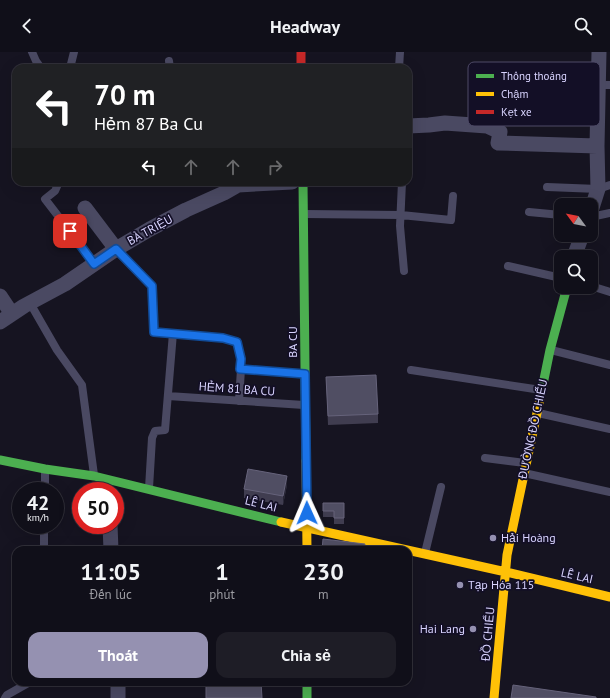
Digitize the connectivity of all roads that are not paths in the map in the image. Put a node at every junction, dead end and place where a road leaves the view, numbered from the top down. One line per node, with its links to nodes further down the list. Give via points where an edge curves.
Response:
1 (32, 52): 6 (lane)
2 (74, 52): 7 (lane)
3 (301, 52): 8 (street)
4 (400, 52): 9 (lane)
5 (599, 52): 10 (street)
6 (38, 64)
7 (71, 64)
8 (301, 64)
9 (399, 64)
10 (604, 84): 11 (street)
11 (600, 119)
12 (468, 125): 13 (street, via 445,123)
13 (412, 126)
14 (487, 126): 16 (street, via 500,132 498,143)
15 (599, 126): 16 (street)
16 (597, 146): 22 (street)
17 (57, 186): 33 (lane, via 45,199)
18 (233, 186): 32 (street, BÀ TRIỆU, via 224,193 150,228)
19 (303, 186): 28 (street, BA CU)
20 (402, 186): 30 (lane)
21 (547, 187): 22 (lane)
22 (604, 187): 24 (street)
23 (453, 196): 30 (lane, via 452,220)
24 (598, 198)
25 (84, 208): 32 (street)
26 (529, 212): 29 (lane)
27 (610, 213): 31 (lane)
28 (304, 214): 30 (lane); 48 (street, BA CU)
29 (554, 214)
30 (401, 215): 35 (lane)
31 (598, 216)
32 (116, 249): 33 (street, BÀ TRIỆU); 43 (lane, via 152,286 154,332)
33 (94, 264): 41 (street, BÀ TRIỆU)
34 (508, 266): 36 (lane)
35 (404, 271)
36 (554, 276)
37 (598, 288): 38 (lane)
38 (610, 292)
39 (565, 294): 44 (street, ĐƯỜNG ĐỒ CHIỂU)
40 (0, 296): 42 (street)
41 (30, 303): 42 (street, BÀ TRIỆU); 60 (lane, via 57,350 82,385)
42 (6, 318)
43 (172, 333): 46 (lane, via 223,338 237,342 241,359); 50 (lane)
44 (550, 350): 45 (lane); 49 (street, ĐƯỜNG ĐỒ CHIỂU)
45 (610, 365)
46 (240, 369): 48 (lane); 51 (lane)
47 (411, 370): 49 (lane)
48 (305, 374): 52 (street, BA CU)
49 (542, 390): 53 (street, ĐƯỜNG ĐỒ CHIỂU)
50 (168, 396): 51 (lane, HẺM 81 BA CU); 63 (lane, via 165,430 155,431 152,438)
51 (239, 401): 52 (lane, HẺM 81 BA CU)
52 (305, 405): 65 (street, BA CU)
53 (537, 412): 54 (lane); 57 (street, ĐƯỜNG ĐỒ CHIỂU)
54 (610, 429)
55 (485, 458): 57 (lane)
56 (0, 460): 58 (street, LÊ LAI)
57 (525, 468): 64 (lane); 74 (street, ĐƯỜNG ĐỒ CHIỂU, via 507,555)
58 (46, 469): 59 (lane); 60 (street, LÊ LAI)
59 (45, 482)
60 (103, 482)
61 (124, 485): 63 (street, LÊ LAI)
62 (441, 487): 73 (lane)
63 (149, 489): 65 (street, LÊ LAI)
64 (610, 492)
65 (307, 528): 70 (street, BA CU); 71 (street, LÊ LAI)
66 (44, 534): 68 (lane)
67 (110, 534): 69 (street)
68 (44, 546)
69 (111, 546)
70 (307, 546)
71 (389, 546)
72 (412, 551): 73 (street, LÊ LAI)
73 (425, 554): 74 (street, LÊ LAI)
74 (506, 572): 75 (street, LÊ LAI); 82 (street, ĐỒ CHIỂU)
75 (609, 594)
76 (23, 686): 79 (lane)
77 (118, 686): 80 (street)
78 (307, 686): 81 (street)
79 (5, 698)
80 (118, 698)
81 (307, 698)
82 (494, 698)

